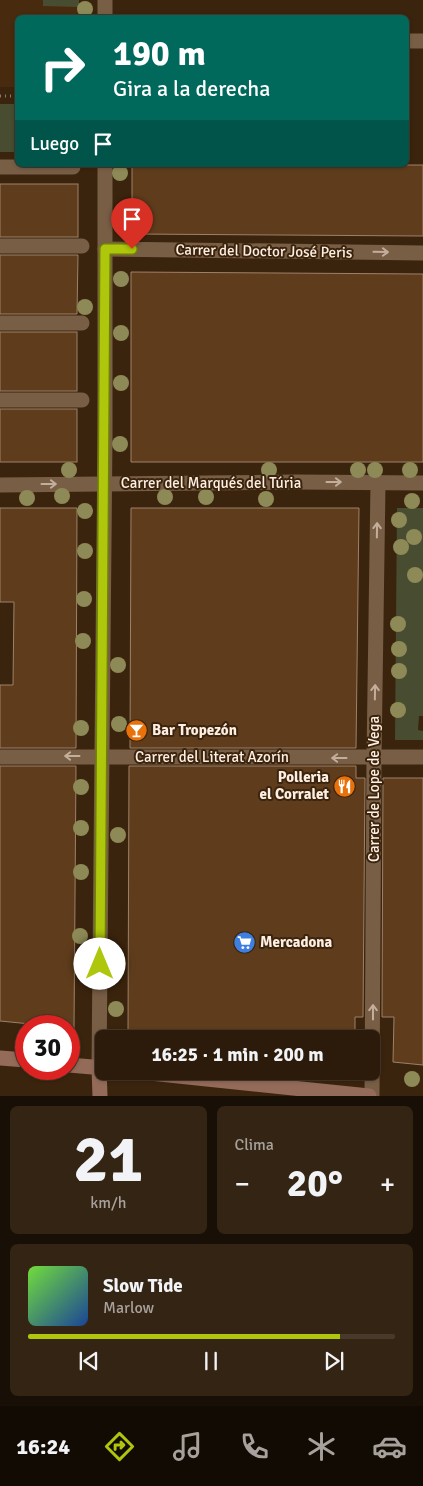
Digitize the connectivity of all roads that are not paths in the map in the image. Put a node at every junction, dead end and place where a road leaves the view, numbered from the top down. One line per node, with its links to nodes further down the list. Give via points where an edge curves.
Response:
1 (105, 0): 2 (street)
2 (105, 15)
3 (409, 41): 4 (street)
4 (423, 41)
5 (0, 167): 6 (street)
6 (73, 167)
7 (105, 167): 10 (street)
8 (0, 246): 9 (street)
9 (82, 246)
10 (105, 249): 11 (street, Carrer del Doctor José Peris, one-way to 11); 18 (street)
11 (423, 253)
12 (0, 323): 13 (street)
13 (82, 323)
14 (0, 400): 15 (street)
15 (82, 400)
16 (378, 483): 17 (street, Carrer del Marqués del Túria); 18 (street, Carrer del Marqués del Túria, one-way to 16); 23 (street, Carrer de Lope de Vega, one-way to 16)
17 (423, 483)
18 (104, 484): 19 (street, Carrer del Marqués del Túria, one-way to 18); 20 (street)
19 (0, 485)
20 (101, 756): 21 (street, Carrer del Literat Azorín, one-way to 21); 23 (street, Carrer del Literat Azorín, one-way to 20); 24 (street)
21 (0, 757)
22 (423, 757): 23 (street, Carrer del Literat Azorín)
23 (374, 758): 32 (street, Carrer de Lope de Vega, one-way to 23)
24 (102, 1030)
25 (0, 1058): 26 (street)
26 (15, 1059)
27 (80, 1066): 28 (street)
28 (95, 1067)
29 (101, 1080): 31 (street)
30 (217, 1080): 32 (street)
31 (100, 1096)
32 (370, 1096)

